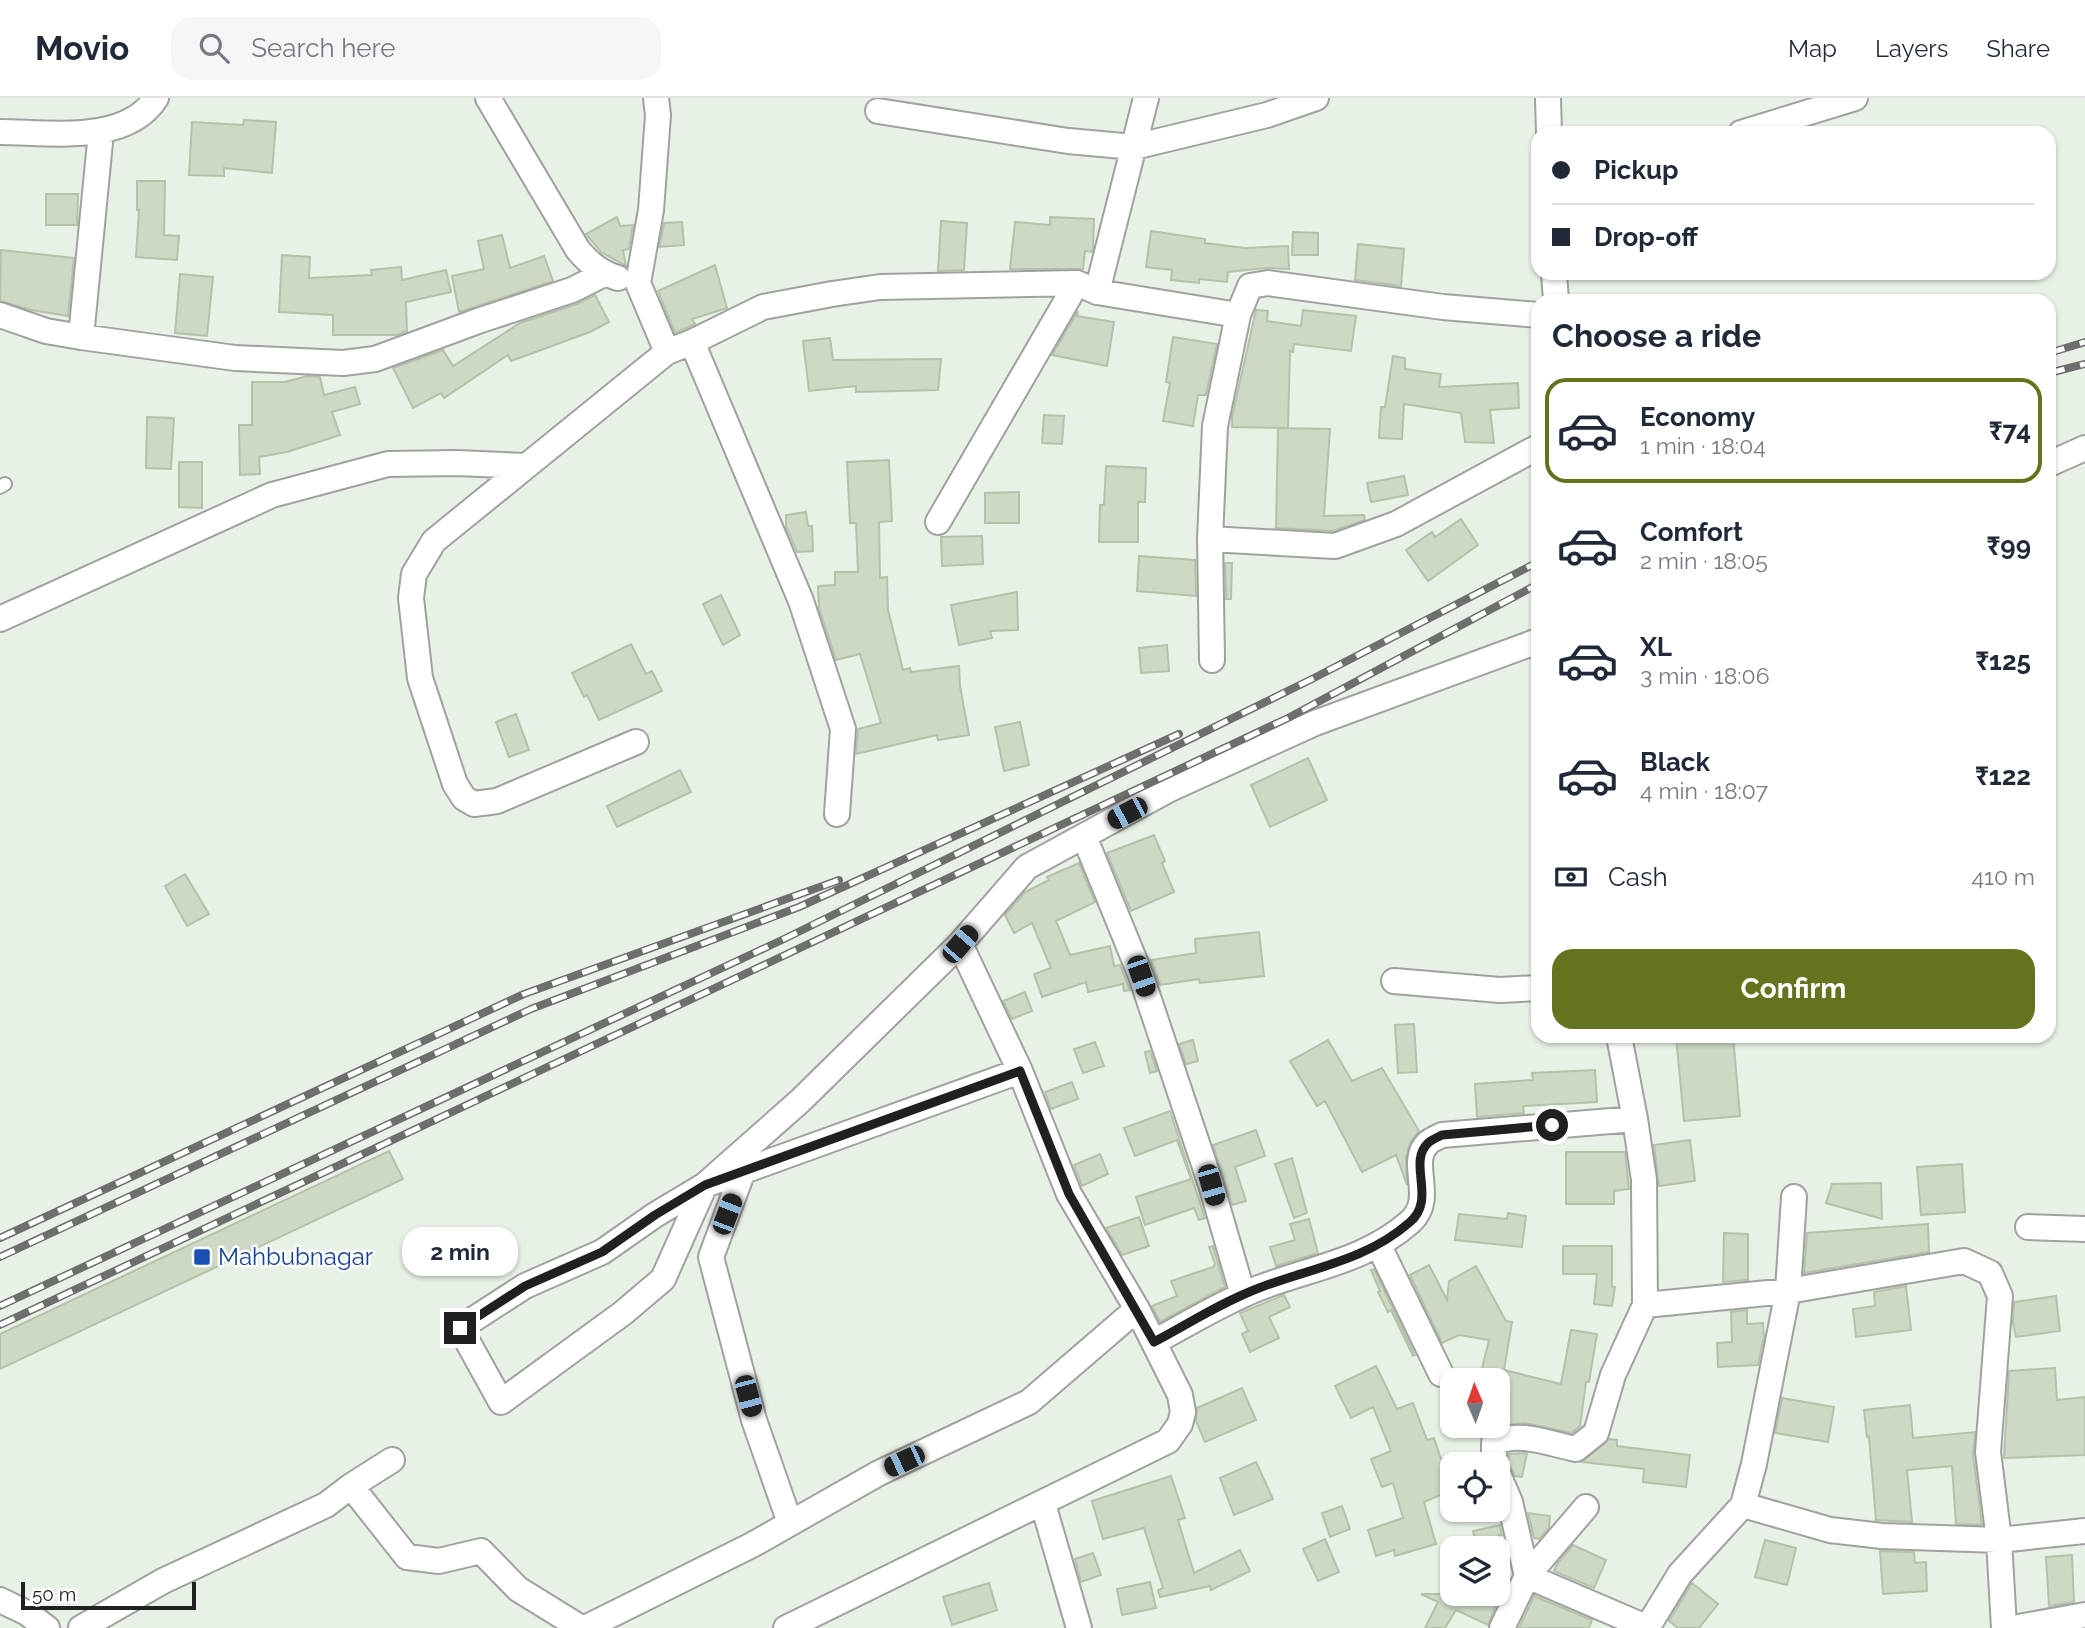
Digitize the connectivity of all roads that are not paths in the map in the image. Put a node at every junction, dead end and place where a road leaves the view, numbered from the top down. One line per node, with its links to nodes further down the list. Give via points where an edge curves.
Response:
1 (156, 98): 12 (street, via 140,116)
2 (488, 98): 14 (street, via 578,250)
3 (656, 98): 15 (street, via 651,210)
4 (1146, 98): 13 (street)
5 (1316, 98): 13 (street, via 1267,115)
6 (1548, 98): 9 (street)
7 (1848, 99): 10 (street)
8 (878, 111): 13 (street)
9 (1549, 126)
10 (1763, 126)
11 (0, 132): 12 (street)
12 (101, 132): 20 (street)
13 (1134, 147): 16 (street)
14 (604, 274): 15 (street); 20 (street, via 572,290 375,359 343,363 235,358)
15 (638, 284): 22 (street)
16 (1087, 288): 19 (street); 21 (street, via 880,287 763,307); 27 (street)
17 (1531, 313): 19 (street, via 1268,284 1250,286)
18 (0, 315): 20 (street)
19 (1238, 315): 28 (street, via 1215,426)
20 (81, 337)
21 (692, 342): 22 (street); 33 (street, via 801,601 843,729)
22 (667, 352): 26 (street)
23 (2085, 448): 25 (street)
24 (1531, 451): 28 (street, via 1396,524 1335,546)
25 (2056, 461)
26 (526, 466): 29 (street, via 388,464 272,495); 32 (street, via 434,541 414,574 411,598 420,678 455,784 474,804 497,801)
27 (938, 522)
28 (1210, 539): 31 (street)
29 (0, 619)
30 (1531, 644): 34 (street, via 1315,723 1170,789)
31 (1212, 660)
32 (636, 742)
33 (837, 814)
34 (1084, 836): 35 (street, via 1027,867); 48 (street, via 1141,976)
35 (960, 944): 39 (street); 42 (street, via 800,1101)
36 (1394, 981): 37 (street)
37 (1531, 988)
38 (1620, 1043): 40 (street)
39 (1020, 1071): 41 (street); 50 (street, via 1069,1194)
40 (1635, 1119): 46 (street, via 1442,1135 1427,1144 1420,1158 1423,1203 1413,1220); 49 (street, via 1644,1180)
41 (743, 1171): 42 (street); 60 (street, via 710,1257 754,1420)
42 (705, 1185): 42 (street, via 663,1279 501,1402 460,1328 525,1286 602,1252)
43 (1794, 1197): 47 (street)
44 (2028, 1227): 45 (street)
45 (2085, 1229)
46 (1379, 1246): 48 (street); 52 (street)
47 (1788, 1292): 49 (street); 58 (street); 62 (street, via 1964,1261 1990,1273 2000,1296 1988,1452)
48 (1243, 1295): 51 (street)
49 (1645, 1305): 53 (street, via 1613,1375 1596,1433 1576,1449 1513,1436 1494,1443)
50 (1137, 1309): 51 (street); 60 (street, via 1028,1402 879,1473)
51 (1154, 1342): 57 (street, via 1180,1395 1180,1424 1168,1441)
52 (1440, 1372)
53 (1494, 1452)
54 (392, 1460): 55 (street)
55 (351, 1486): 68 (street, via 326,1505 163,1581); 69 (street, via 407,1557 439,1561 481,1551 518,1589)
56 (1510, 1502): 63 (street)
57 (1043, 1504): 70 (street); 71 (street)
58 (1743, 1505): 62 (street, via 1830,1531); 73 (street, via 1680,1574)
59 (1587, 1507): 63 (street)
60 (790, 1523): 69 (street)
61 (2085, 1531): 62 (street)
62 (1999, 1540): 74 (street)
63 (1527, 1576): 72 (street); 73 (street)
64 (0, 1600): 67 (street)
65 (2085, 1615): 66 (street)
66 (2063, 1624): 75 (street)
67 (47, 1628)
68 (81, 1628)
69 (583, 1628)
70 (786, 1628)
71 (1079, 1628)
72 (1502, 1628)
73 (1646, 1628)
74 (2004, 1628)
75 (2013, 1628)

